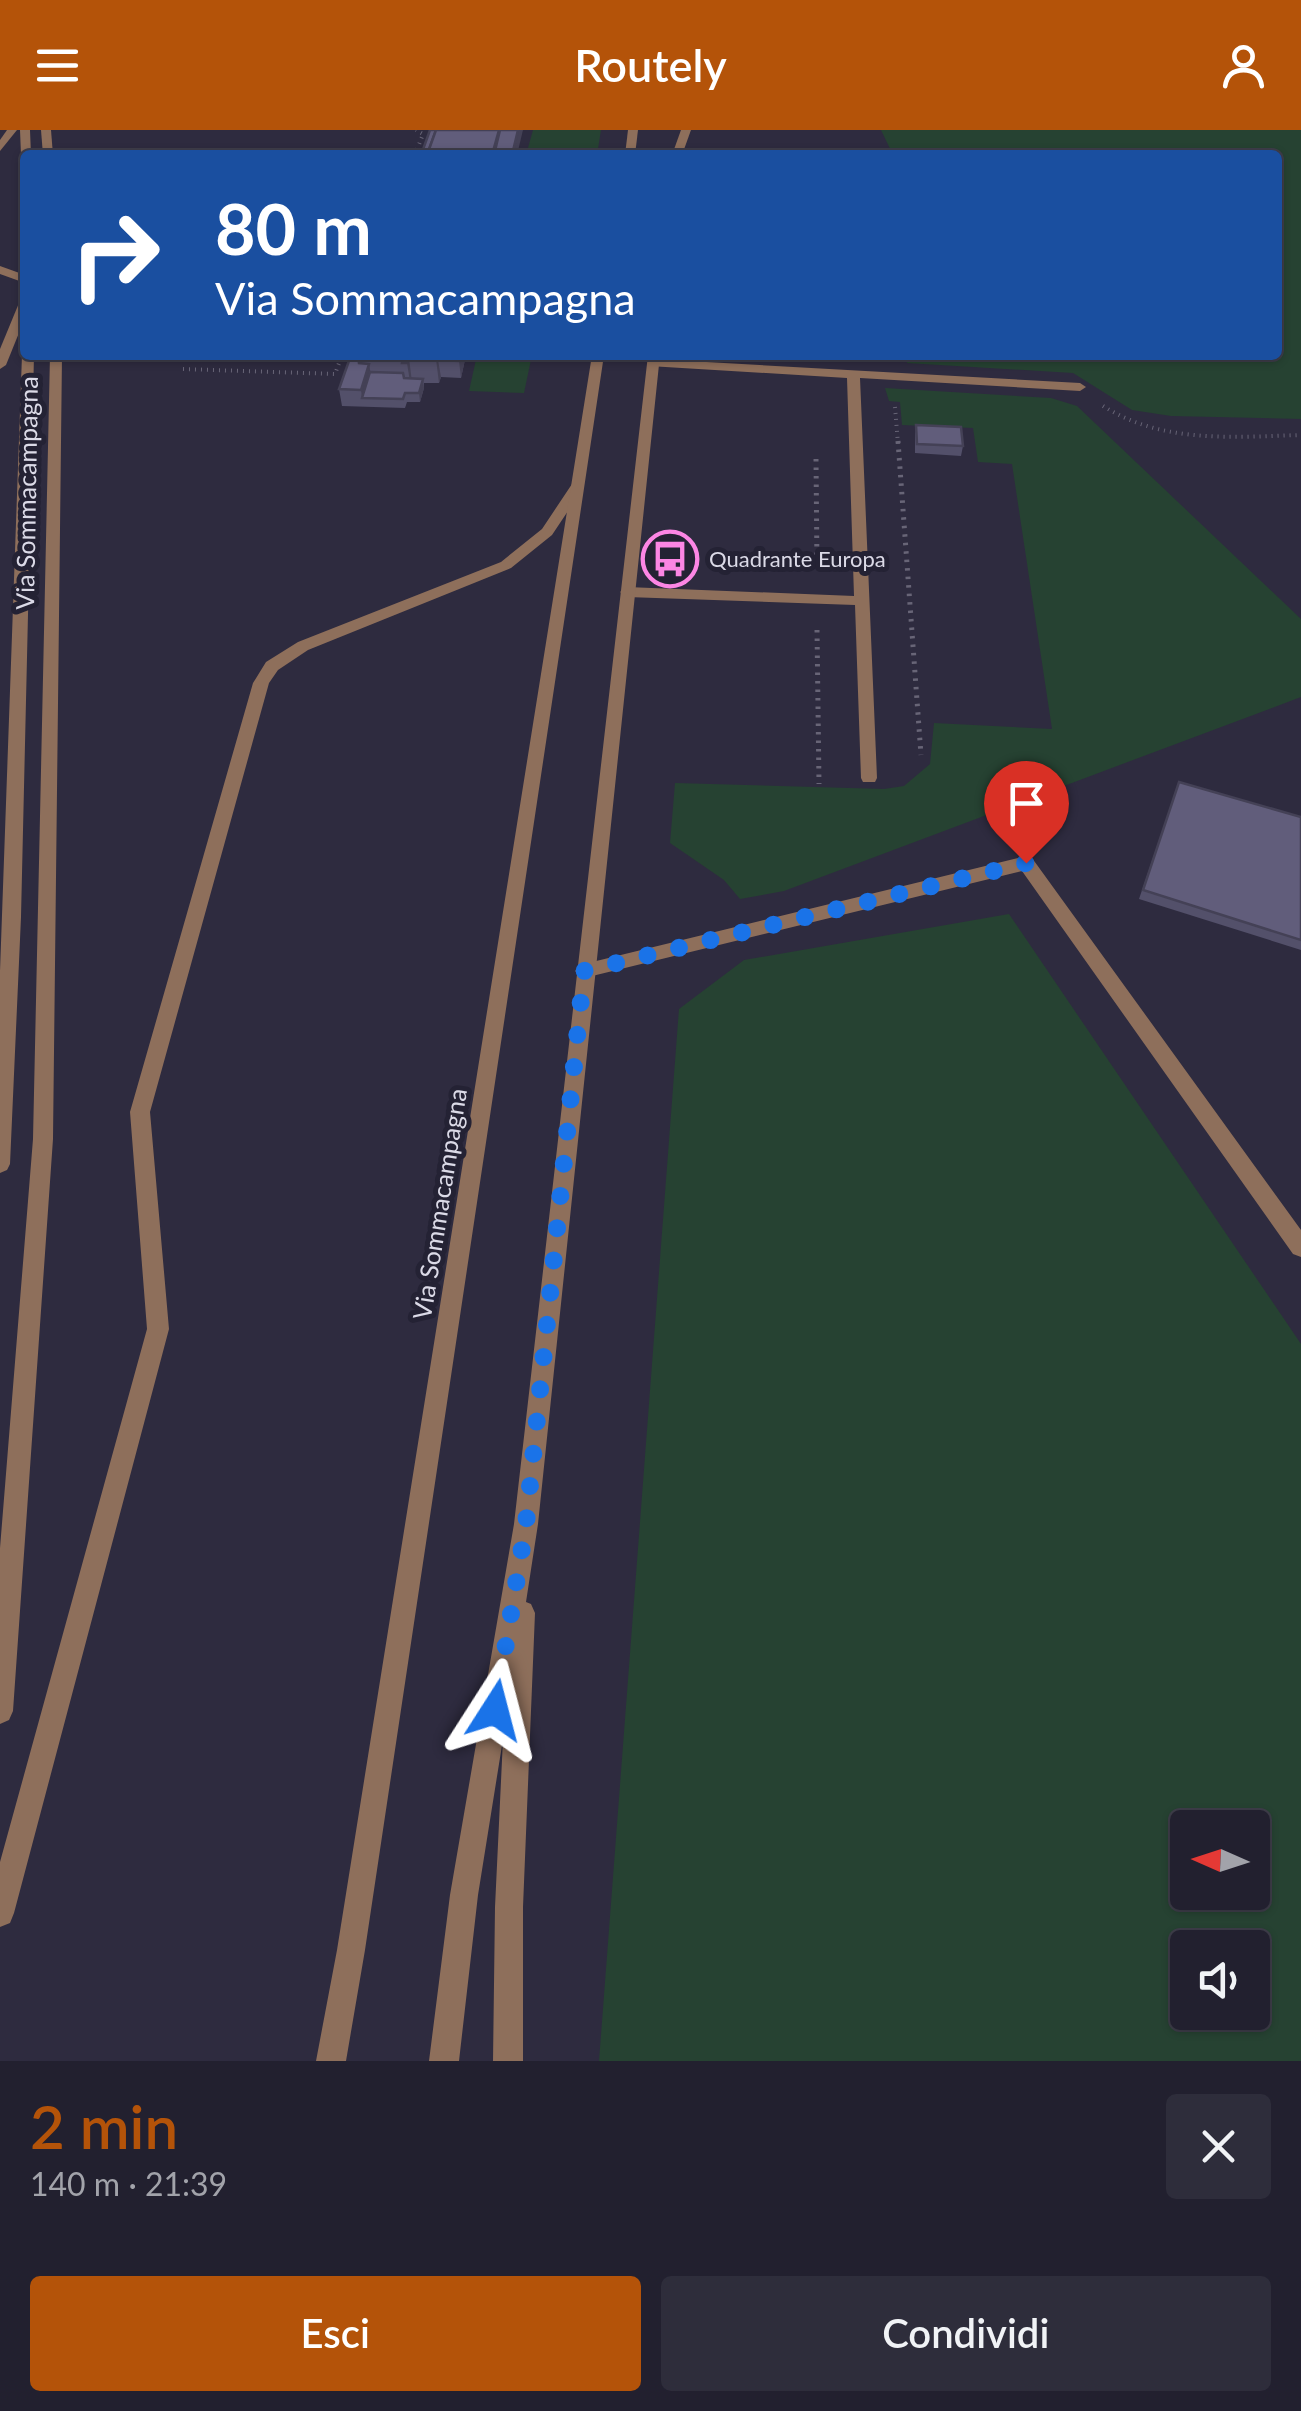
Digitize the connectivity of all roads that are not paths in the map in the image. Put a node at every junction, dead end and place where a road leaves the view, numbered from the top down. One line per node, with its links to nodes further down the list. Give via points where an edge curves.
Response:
1 (12, 130): 2 (street)
2 (0, 148)
3 (20, 316): 9 (street, Via Sommacampagna)
4 (28, 360): 17 (street, Via Sommacampagna)
5 (56, 360): 20 (street, Via Sommacampagna, via 43,1139)
6 (597, 360): 12 (street, Via Sommacampagna)
7 (654, 360): 13 (street)
8 (667, 360): 10 (street)
9 (0, 366)
10 (853, 374): 11 (street); 14 (street)
11 (1080, 387)
12 (577, 487): 21 (street, via 534,548 302,646 272,666 261,683 140,1112 158,1328); 22 (street, Via Sommacampagna)
13 (627, 592): 14 (street); 16 (street)
14 (862, 601): 15 (street)
15 (869, 778)
16 (584, 971): 18 (street, via 1026,863); 19 (street)
17 (0, 1164)
18 (1301, 1247)
19 (526, 1524): 23 (street, via 464,1895); 24 (street)
20 (0, 1711)
21 (0, 1914)
22 (330, 2061)
23 (444, 2061)
24 (508, 2061)

